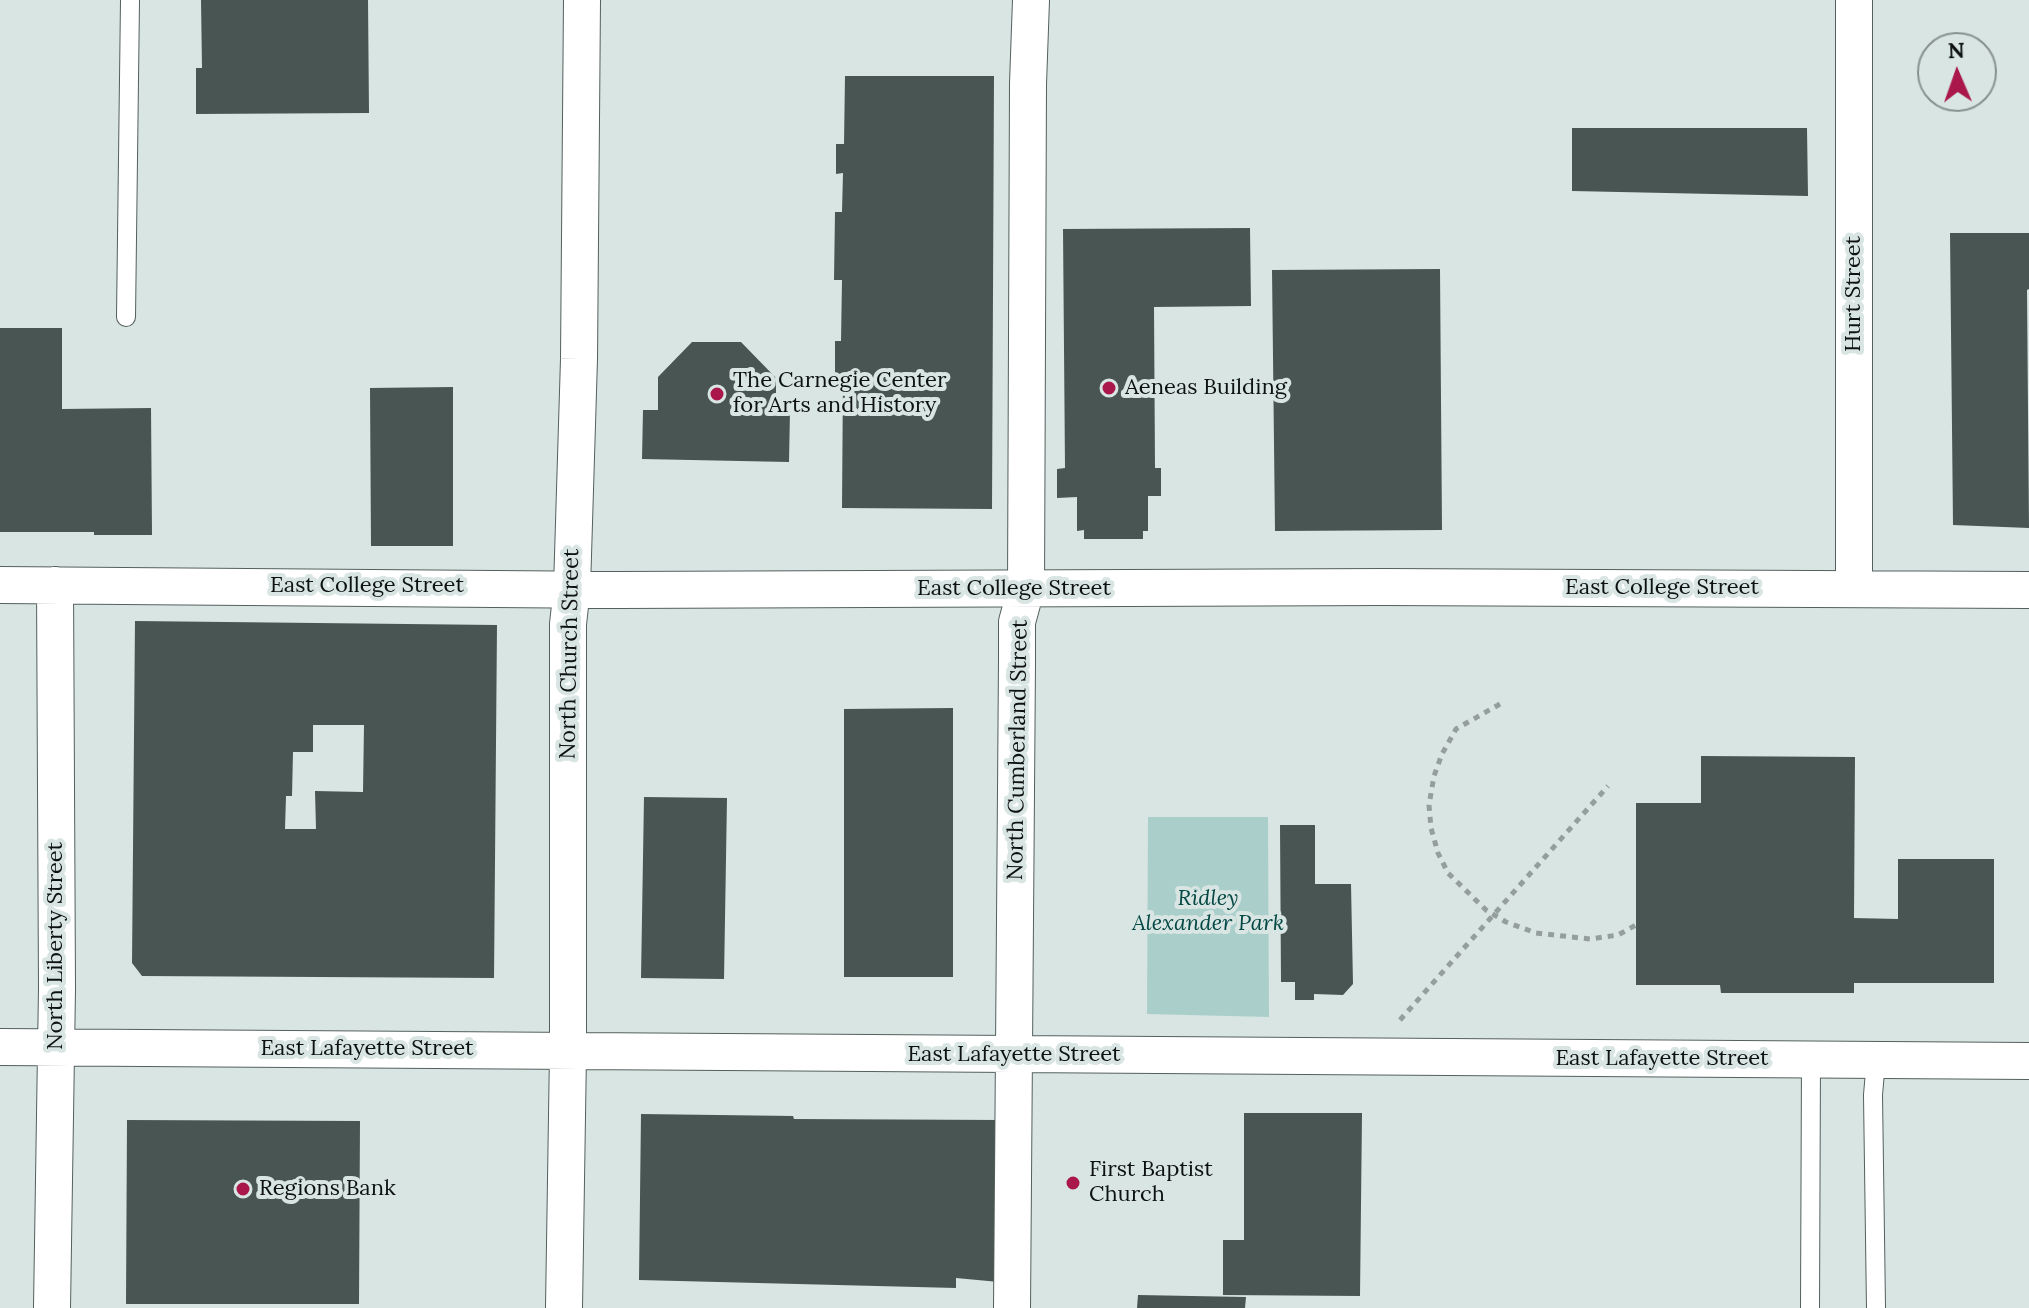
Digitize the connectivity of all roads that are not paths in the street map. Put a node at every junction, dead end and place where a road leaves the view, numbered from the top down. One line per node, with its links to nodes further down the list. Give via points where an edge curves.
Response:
1 (130, 0): 5 (lane)
2 (582, 0): 9 (street, North Church Street)
3 (1031, 0): 10 (street, North Cumberland Street)
4 (1854, 0): 8 (street, Hurt Street)
5 (126, 317)
6 (0, 585): 7 (street, East College Street)
7 (55, 585): 9 (street, East College Street); 13 (street, North Liberty Street)
8 (1854, 587): 10 (street, East College Street); 11 (street, East College Street)
9 (572, 588): 10 (street, East College Street); 14 (street, North Church Street)
10 (1026, 589): 15 (street, North Cumberland Street, via 1017,622)
11 (2029, 590)
12 (0, 1047): 13 (street, East Lafayette Street)
13 (55, 1047): 14 (street, East Lafayette Street); 19 (street, North Liberty Street)
14 (568, 1052): 15 (street, East Lafayette Street); 20 (street, North Church Street)
15 (1015, 1056): 16 (street, East Lafayette Street); 21 (street, North Cumberland Street)
16 (1811, 1060): 17 (street, East Lafayette Street); 22 (lane)
17 (1876, 1060): 18 (street, East Lafayette Street); 23 (lane)
18 (2029, 1061)
19 (52, 1308)
20 (564, 1308)
21 (1012, 1308)
22 (1810, 1308)
23 (1876, 1308)

